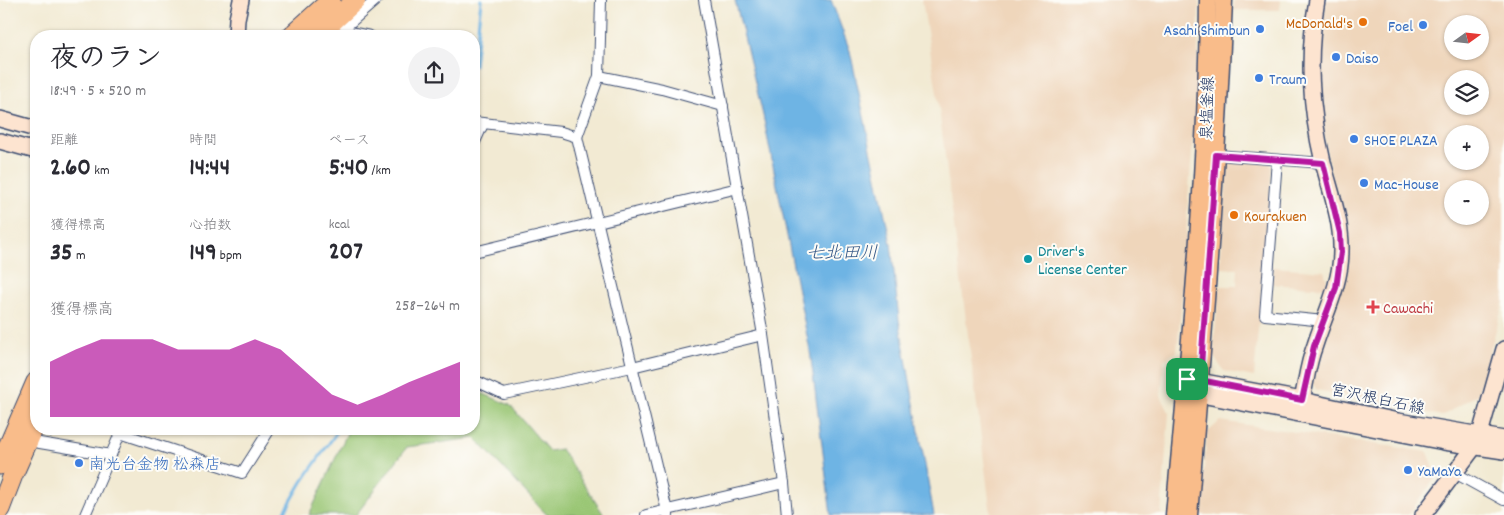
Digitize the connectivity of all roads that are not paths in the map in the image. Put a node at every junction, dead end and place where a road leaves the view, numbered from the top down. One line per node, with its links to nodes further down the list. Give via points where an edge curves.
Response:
1 (241, 0): 11 (street)
2 (331, 0): 12 (highway)
3 (356, 0): 10 (highway)
4 (376, 0): 10 (street)
5 (601, 0): 13 (street)
6 (704, 0): 14 (street)
7 (1208, 0): 32 (main road, 泉塩釜線)
8 (1224, 0): 21 (main road)
9 (1317, 0): 23 (street, via 1312,27 1311,96)
10 (337, 28)
11 (236, 30)
12 (298, 30)
13 (599, 76): 14 (street); 18 (street)
14 (723, 106): 24 (street)
15 (0, 119): 17 (street)
16 (480, 123): 18 (street)
17 (30, 127)
18 (577, 136): 25 (street)
19 (0, 141): 20 (street)
20 (30, 149)
21 (1216, 155): 22 (street); 32 (main road)
22 (1277, 160): 23 (street); 27 (street, via 1265,315)
23 (1323, 163): 27 (street, via 1340,233 1341,252 1336,288)
24 (738, 188): 25 (street); 28 (street)
25 (598, 222): 26 (street); 30 (street)
26 (480, 251)
27 (1324, 321): 34 (street, via 1314,346)
28 (763, 335): 30 (street); 46 (street)
29 (1504, 349): 41 (street)
30 (632, 367): 31 (street, via 504,394); 49 (street)
31 (480, 383)
32 (1193, 386): 34 (street, 宮沢根白石線); 41 (street, via 1444,442); 53 (main road, 泉塩釜線); 54 (main road)
33 (30, 396): 39 (highway)
34 (1302, 400): 41 (street, 宮沢根白石線)
35 (30, 426): 39 (highway)
36 (119, 435): 43 (street)
37 (133, 435): 38 (street, via 242,473)
38 (267, 435)
39 (13, 436): 43 (street); 44 (highway); 48 (highway)
40 (1504, 439): 41 (street, 宮沢根白石線)
41 (1478, 440): 42 (street); 45 (street)
42 (1504, 451)
43 (111, 454): 50 (street)
44 (0, 465)
45 (1455, 473): 47 (street); 55 (street)
46 (784, 483): 49 (street); 52 (street)
47 (1504, 500)
48 (0, 509)
49 (667, 513): 51 (street)
50 (86, 515)
51 (646, 515)
52 (787, 515)
53 (1174, 515)
54 (1189, 515)
55 (1423, 515)

